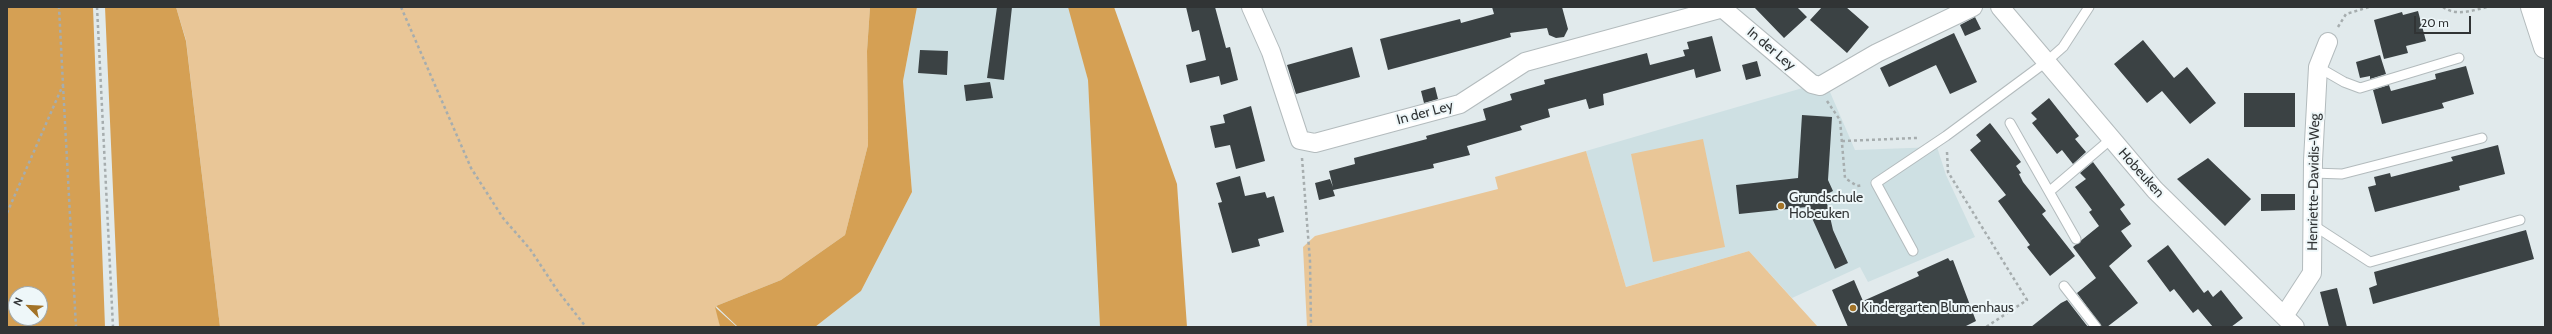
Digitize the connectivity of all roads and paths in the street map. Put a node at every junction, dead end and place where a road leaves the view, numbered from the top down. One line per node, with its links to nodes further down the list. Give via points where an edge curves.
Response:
1 (59, 7): 18 (path)
2 (97, 7): 37 (path)
3 (400, 7): 38 (path, via 471,168 503,218 530,249)
4 (1251, 7): 24 (street, via 1271,52)
5 (1973, 7): 19 (street, via 1877,53)
6 (2000, 7): 16 (street, Hobeuken)
7 (2089, 7): 16 (lane, via 2062,47)
8 (2369, 7): 13 (path, via 2346,14)
9 (2443, 7): 10 (path, via 2449,11 2463,13)
10 (2488, 7)
11 (2532, 7): 14 (main road)
12 (1722, 8): 19 (street, In der Ley); 24 (street, In der Ley, via 1525,62 1460,104 1315,142)
13 (2328, 42): 17 (street, Henriette-Davidis-Weg)
14 (2545, 46)
15 (2459, 58): 17 (lane, via 2360,88)
16 (2046, 62): 21 (lane); 22 (street, Hobeuken)
17 (2318, 67): 26 (street, Henriette-Davidis-Weg)
18 (63, 85): 29 (path); 36 (path)
19 (1823, 92): 25 (path, via 1840,120)
20 (2010, 123): 28 (lane)
21 (1946, 136): 25 (path); 27 (lane); 40 (path, via 1948,172 2027,300)
22 (2111, 138): 28 (lane); 35 (street, Hobeuken, via 2155,190)
23 (2482, 138): 26 (lane, via 2342,174)
24 (1300, 140): 39 (path, via 1310,261)
25 (1842, 141): 27 (path, via 1845,178 1857,186)
26 (2313, 173): 31 (street, Henriette-Davidis-Weg)
27 (1876, 183): 33 (lane)
28 (2050, 191): 32 (lane)
29 (7, 213)
30 (2520, 220): 31 (lane, via 2370,262)
31 (2313, 225): 35 (street, Henriette-Davidis-Weg, via 2312,273)
32 (2076, 239)
33 (1912, 250)
34 (2064, 286): 41 (lane)
35 (2289, 322)
36 (76, 327)
37 (114, 327)
38 (586, 327)
39 (1311, 327)
40 (1986, 327)
41 (2096, 327)

